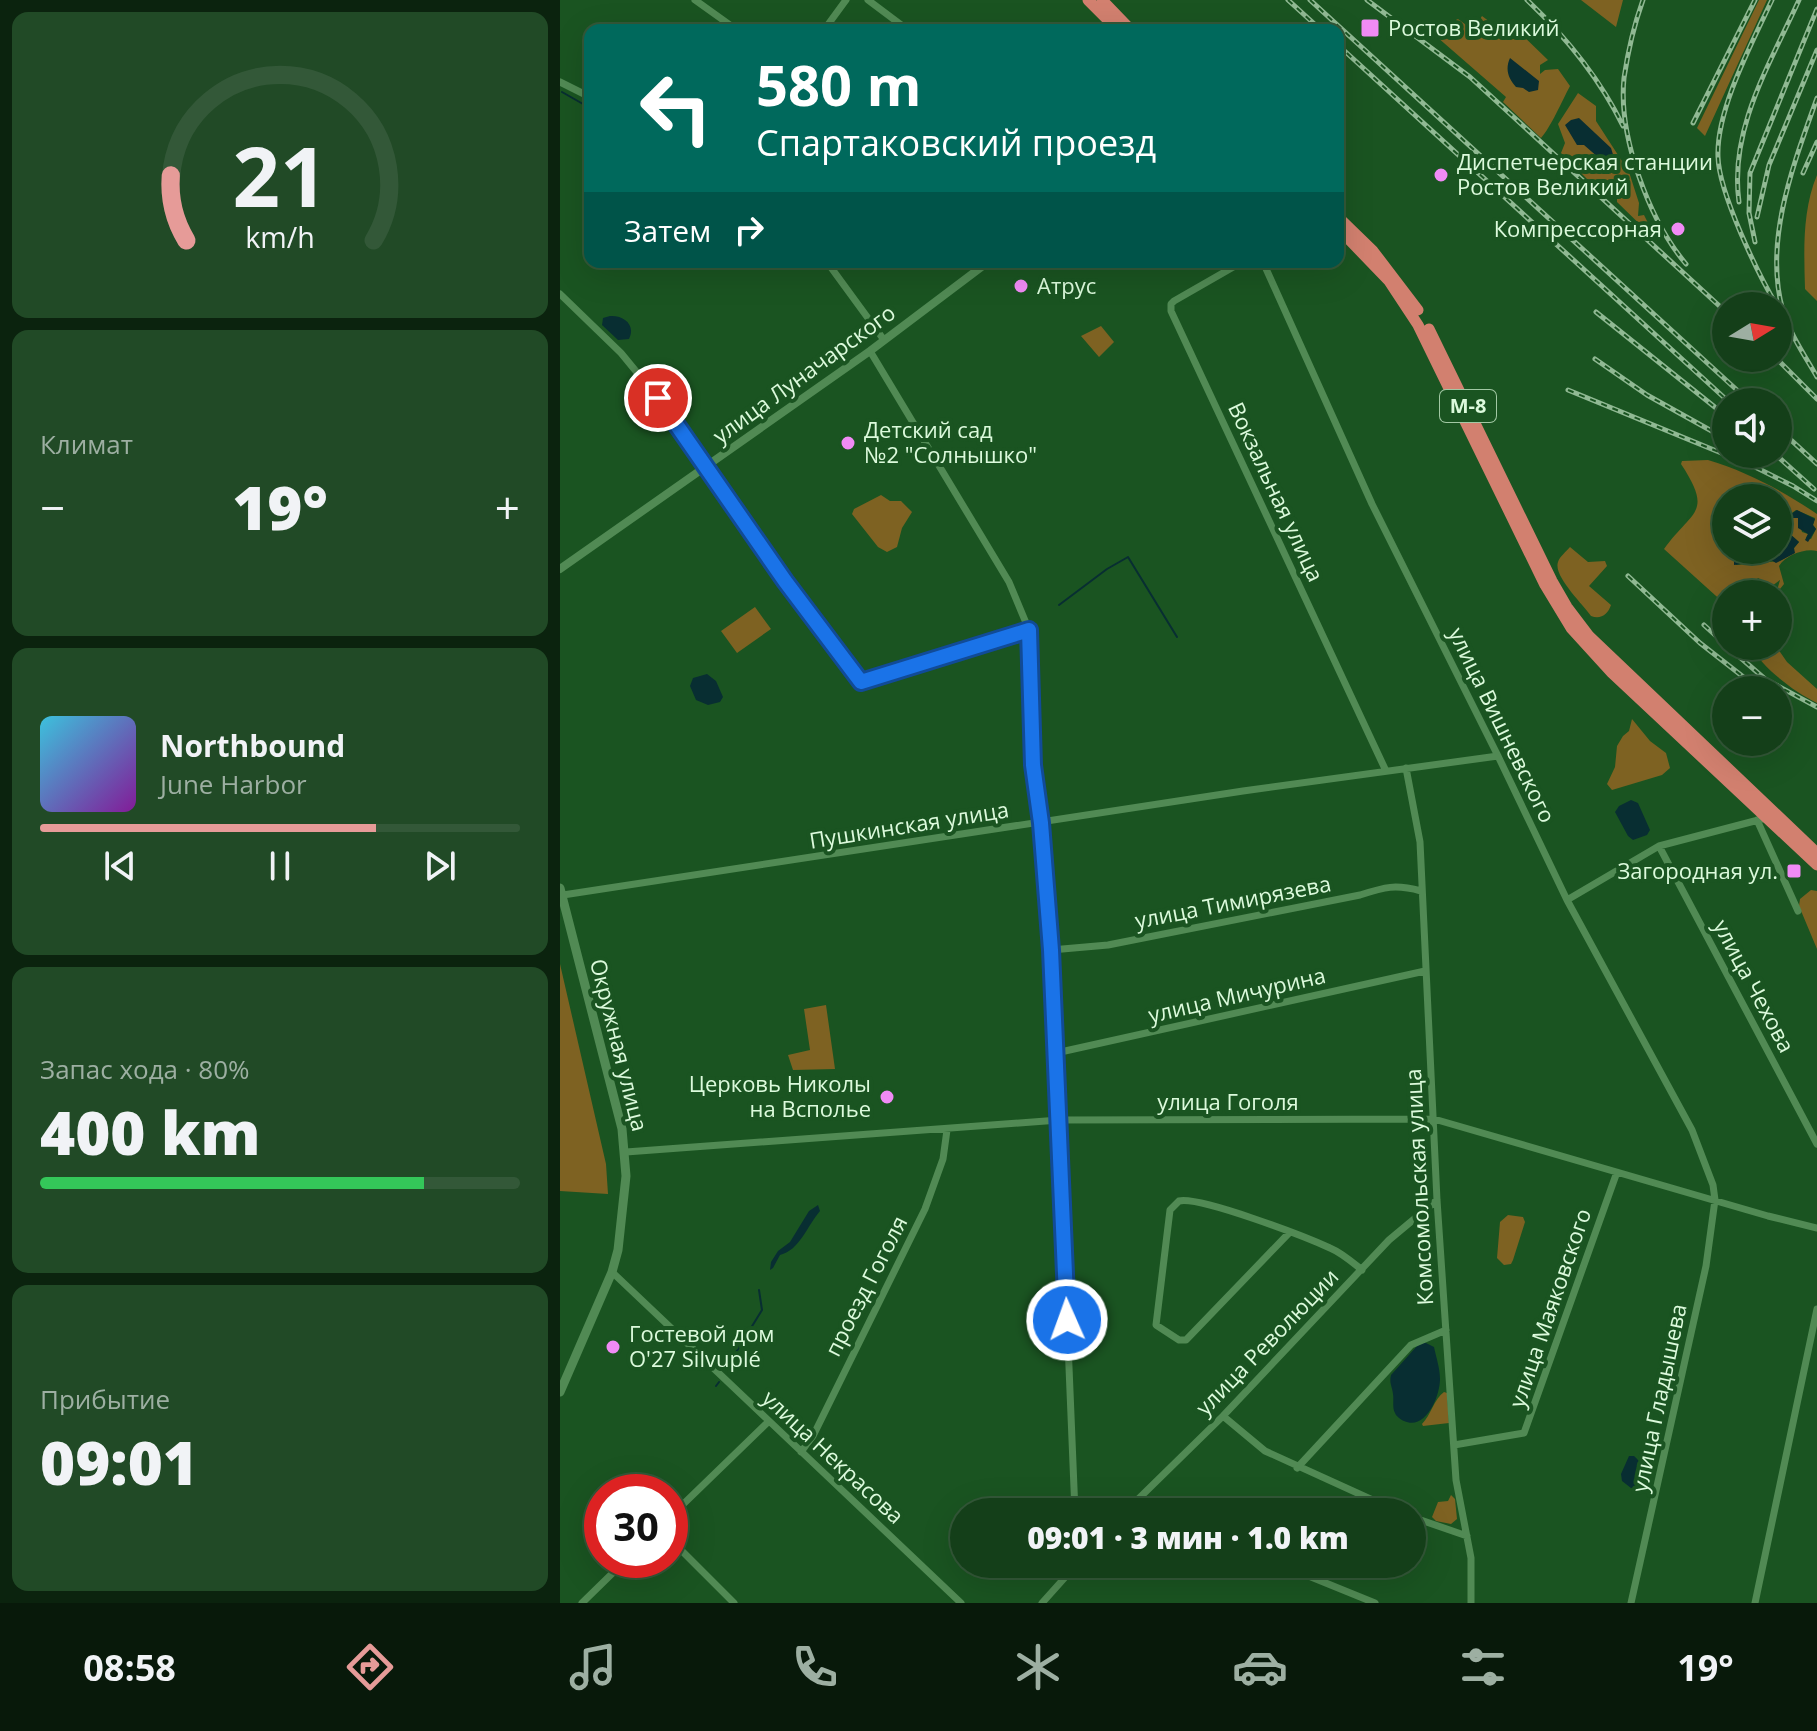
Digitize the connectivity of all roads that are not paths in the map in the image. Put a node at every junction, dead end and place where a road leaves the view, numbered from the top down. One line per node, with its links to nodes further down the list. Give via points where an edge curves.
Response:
1 (695, 0): 6 (street)
2 (846, 0): 7 (street)
3 (868, 0): 8 (street)
4 (1088, 0): 9 (highway)
5 (1102, 0): 10 (highway)
6 (729, 24)
7 (828, 24)
8 (900, 24)
9 (1112, 24)
10 (1125, 24)
11 (560, 82): 12 (street)
12 (584, 94)
13 (1344, 223): 28 (highway, М-8, via 1414,303 1571,613)
14 (1344, 234): 28 (highway, М-8, via 1389,281 1418,325 1564,619 1604,665)
15 (831, 268): 20 (street)
16 (980, 268): 20 (street, улица Луначарского)
17 (1232, 268): 27 (street, Вокзальная улица, via 1174,301 1171,311)
18 (1266, 268): 25 (street, улица Вишневского, via 1372,504)
19 (560, 294): 22 (street, via 621,353)
20 (884, 340): 21 (street, улица Луначарского)
21 (870, 351): 22 (street, улица Луначарского); 24 (street, via 1009,582)
22 (706, 466): 23 (street, улица Луначарского); 24 (street, via 861,682)
23 (560, 569)
24 (1029, 630): 29 (street, via 1033,765)
25 (1498, 756): 26 (street, Пушкинская улица); 35 (street, улица Вишневского)
26 (1406, 768): 27 (street, Пушкинская улица); 34 (street, Комсомольская улица, via 1420,842)
27 (1386, 771): 29 (street, Пушкинская улица)
28 (1768, 818): 30 (street); 31 (highway, М-8); 32 (highway, М-8); 36 (street)
29 (1041, 823): 33 (street, Пушкинская улица); 37 (street)
30 (1659, 846): 35 (street); 43 (street, улица Чехова)
31 (1817, 853)
32 (1817, 865)
33 (561, 891): 44 (main road, Окружная улица)
34 (1421, 891): 37 (street, улица Тимирязева, via 1386,887 1123,942); 38 (street, Комсомольская улица)
35 (1567, 900): 47 (street, улица Вишневского, via 1692,1130)
36 (1798, 911)
37 (1051, 950): 39 (street)
38 (1425, 971): 39 (street, улица Мичурина); 40 (street, Комсомольская улица)
39 (1056, 1053): 41 (street)
40 (1434, 1119): 41 (street, улица Гоголя); 45 (street, улица Гоголя); 46 (street, Комсомольская улица)
41 (1059, 1120): 42 (street, улица Гоголя); 60 (street)
42 (947, 1130): 44 (street, улица Гоголя); 58 (street, проезд Гоголя, via 925,1209)
43 (1817, 1144)
44 (626, 1152): 51 (main road, Окружная улица)
45 (1617, 1172): 47 (street, улица Гоголя); 57 (street, улица Маяковского, via 1524,1433)
46 (1437, 1200): 50 (street, улица Революции); 53 (street, Комсомольская улица)
47 (1715, 1200): 48 (street, улица Гоголя); 76 (street, улица Гладышева, via 1706,1266)
48 (1817, 1228)
49 (1289, 1233): 49 (street, via 1186,1340 1156,1325 1173,1205 1192,1200); 50 (street, via 1333,1249)
50 (1362, 1270): 55 (street, улица Революции)
51 (612, 1272): 54 (main road, Окружная улица); 56 (street, улица Некрасова)
52 (1817, 1309): 77 (street)
53 (1446, 1330): 57 (street, Комсомольская улица); 59 (street, via 1411,1345)
54 (560, 1392)
55 (1223, 1416): 59 (street, via 1265,1451); 61 (street, улица Революции)
56 (769, 1421): 58 (street, улица Некрасова); 63 (street)
57 (1454, 1445): 65 (street, Комсомольская улица)
58 (801, 1452): 72 (street, улица Некрасова)
59 (1297, 1468): 62 (street)
60 (1074, 1498)
61 (1139, 1498)
62 (1367, 1498)
63 (688, 1500)
64 (1426, 1522): 65 (street)
65 (1467, 1536): 75 (street, Комсомольская улица)
66 (688, 1557): 71 (street)
67 (608, 1578): 70 (street)
68 (1064, 1578): 73 (street)
69 (1313, 1578): 74 (street)
70 (582, 1603)
71 (734, 1603)
72 (961, 1603)
73 (1042, 1603)
74 (1375, 1603)
75 (1471, 1603)
76 (1631, 1603)
77 (1755, 1603)

